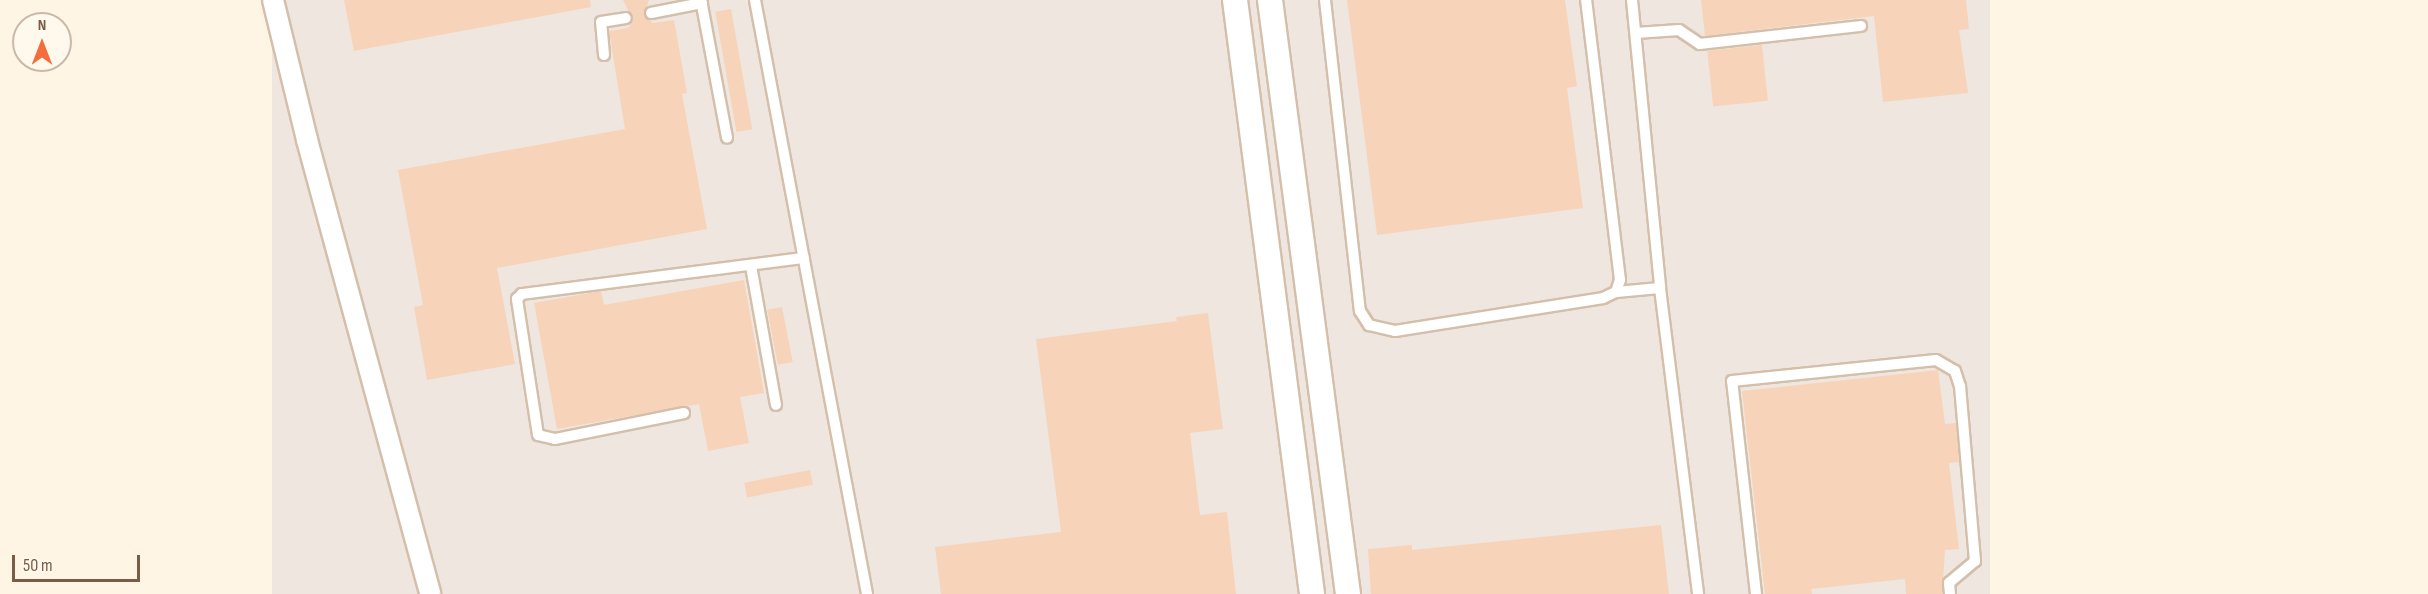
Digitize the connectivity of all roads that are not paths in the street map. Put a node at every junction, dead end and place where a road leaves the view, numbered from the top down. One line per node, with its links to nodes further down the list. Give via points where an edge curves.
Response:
1 (273, 0): 23 (street)
2 (755, 0): 15 (lane)
3 (1235, 0): 22 (street)
4 (1270, 0): 21 (street)
5 (1325, 0): 18 (lane, via 1360,311 1368,325 1395,331 1603,298)
6 (1586, 0): 18 (lane, via 1620,280)
7 (1632, 0): 12 (lane)
8 (702, 1): 9 (lane); 14 (lane)
9 (651, 13)
10 (626, 18): 13 (lane, via 601,22)
11 (1861, 26): 12 (lane, via 1700,44 1679,30)
12 (1636, 33): 17 (lane)
13 (604, 55)
14 (727, 138)
15 (804, 258): 16 (lane); 24 (lane)
16 (751, 266): 19 (lane); 20 (lane, via 522,294 517,299 538,435 555,439)
17 (1660, 288): 18 (lane); 27 (lane)
18 (1616, 292)
19 (776, 405)
20 (684, 413)
21 (1332, 460): 22 (street); 26 (street)
22 (1296, 465): 25 (street)
23 (430, 594)
24 (867, 594)
25 (1312, 594)
26 (1348, 594)
27 (1698, 594)
28 (1756, 594): 29 (lane, via 1732,381 1936,360 1955,370 1960,386 1975,561 1949,583)
29 (1950, 594)

